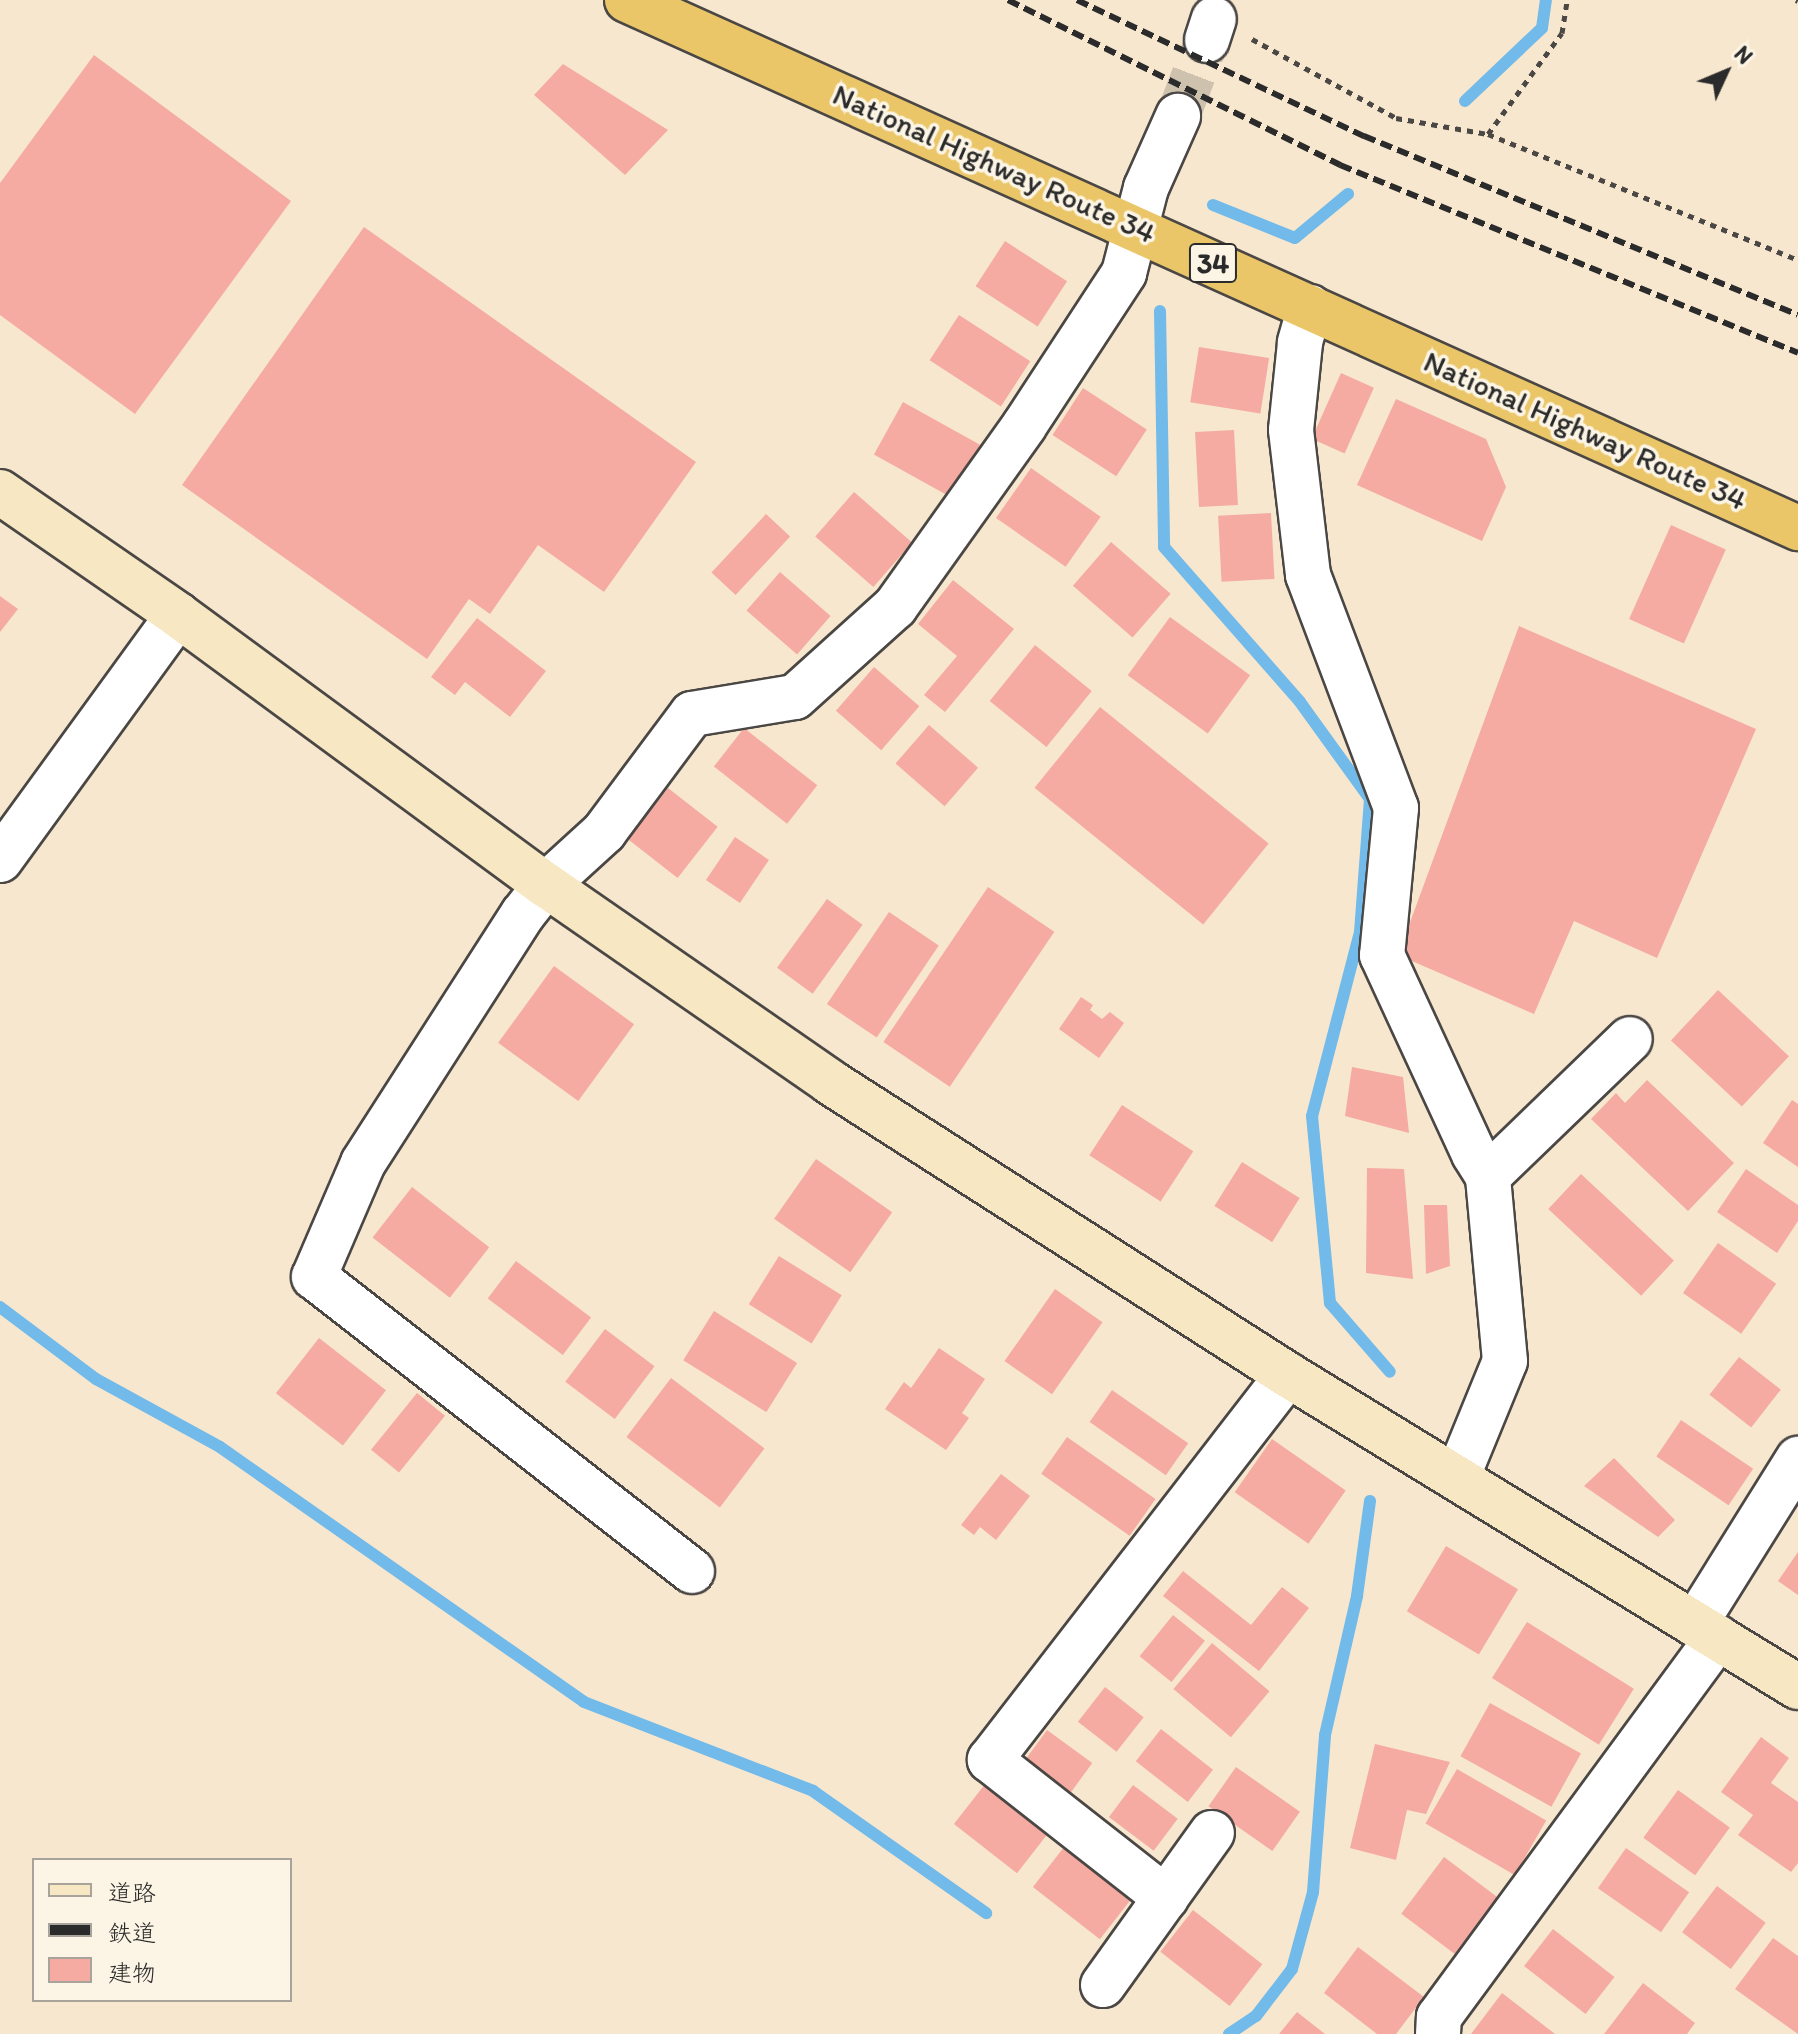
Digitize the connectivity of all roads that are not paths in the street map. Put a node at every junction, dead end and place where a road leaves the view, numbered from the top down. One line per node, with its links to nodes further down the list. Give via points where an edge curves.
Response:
1 (627, 0): 3 (highway, National Highway Route 34 / 34)
2 (1178, 116): 3 (street, via 1146,188)
3 (1138, 228): 4 (highway, National Highway Route 34 / 34); 9 (street, via 1124,273 1024,426 895,607 795,697 692,714 604,832)
4 (1310, 307): 6 (highway, National Highway Route 34 / 34); 11 (street, via 1300,343 1291,430 1308,575 1396,808 1382,955)
5 (0, 492): 7 (street)
6 (1798, 528)
7 (178, 615): 8 (street); 9 (street)
8 (0, 860)
9 (546, 885): 12 (street, via 830,1082); 15 (street, via 363,1163 314,1277)
10 (1630, 1039): 11 (street)
11 (1488, 1176): 14 (street, via 1505,1361)
12 (1288, 1375): 14 (street); 19 (street, via 990,1760)
13 (1798, 1459): 16 (street)
14 (1457, 1478): 16 (street)
15 (692, 1571)
16 (1706, 1630): 17 (street); 21 (street, via 1439,2017)
17 (1798, 1687)
18 (1212, 1833): 19 (street)
19 (1166, 1898): 20 (street)
20 (1103, 1985)
21 (1438, 2034)

